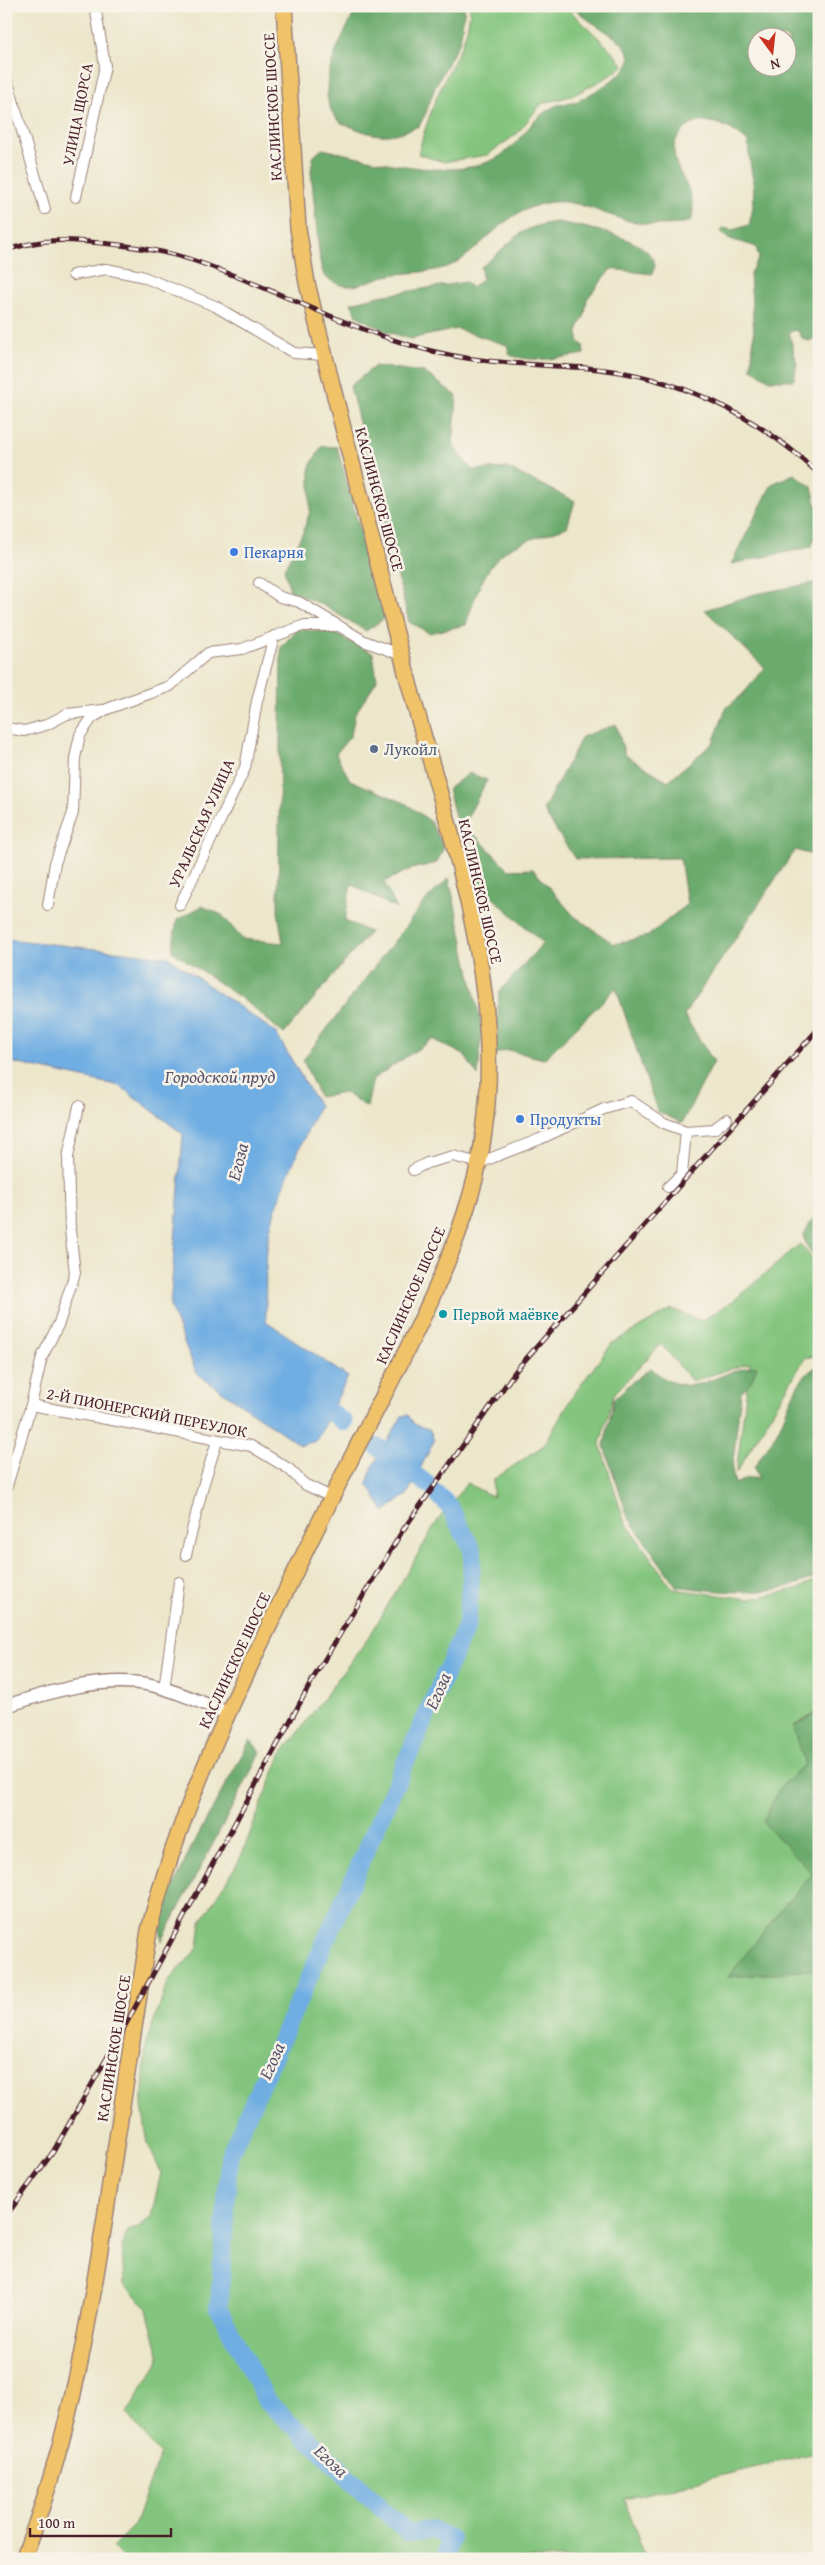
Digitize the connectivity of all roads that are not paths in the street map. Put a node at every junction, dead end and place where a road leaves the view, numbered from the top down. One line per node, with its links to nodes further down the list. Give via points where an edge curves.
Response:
1 (95, 6): 4 (street, УЛИЦА ЩОРСА, via 105,66)
2 (284, 6): 7 (main road, КАСЛИНСКОЕ ШОССЕ, via 298,228)
3 (6, 76): 5 (street)
4 (76, 197)
5 (45, 209)
6 (73, 275): 7 (street, via 106,269 141,276 215,306 294,353)
7 (324, 355): 11 (main road, КАСЛИНСКОЕ ШОССЕ)
8 (258, 583): 9 (street, via 280,596 300,602)
9 (339, 626): 10 (street, via 302,626); 11 (street, via 364,641)
10 (274, 636): 12 (street, via 242,648 208,653 170,686); 15 (street, УРАЛЬСКАЯ УЛИЦА, via 245,768)
11 (402, 655): 19 (main road, КАСЛИНСКОЕ ШОССЕ, via 464,886 482,972 488,1030 488,1090)
12 (107, 709): 13 (street, via 67,714 24,732); 14 (street, via 92,718 80,735 74,758 73,813 55,863)
13 (6, 728)
14 (48, 905)
15 (180, 905)
16 (79, 1106): 22 (street, via 68,1157 70,1230 76,1273 59,1324 42,1357)
17 (727, 1119): 18 (street, via 714,1129)
18 (686, 1131): 19 (street, via 664,1123 631,1101 604,1108 540,1139); 21 (street, via 682,1174)
19 (479, 1163): 20 (street, via 453,1156); 25 (main road, КАСЛИНСКОЕ ШОССЕ, via 465,1213 430,1300)
20 (413, 1170)
21 (668, 1187)
22 (31, 1405): 23 (street, 2-Й ПИОНЕРСКИЙ ПЕРЕУЛОК); 24 (street)
23 (217, 1441): 25 (street, 2-Й ПИОНЕРСКИЙ ПЕРЕУЛОК, via 251,1446 289,1469 304,1484); 26 (street)
24 (6, 1489)
25 (332, 1497): 30 (main road, КАСЛИНСКОЕ ШОССЕ)
26 (186, 1555)
27 (179, 1582): 28 (street)
28 (164, 1689): 29 (street, via 144,1684 91,1684); 30 (street)
29 (6, 1706)
30 (227, 1713): 31 (main road, КАСЛИНСКОЕ ШОССЕ, via 173,1845 149,1930 82,2356 65,2434)
31 (24, 2558)

